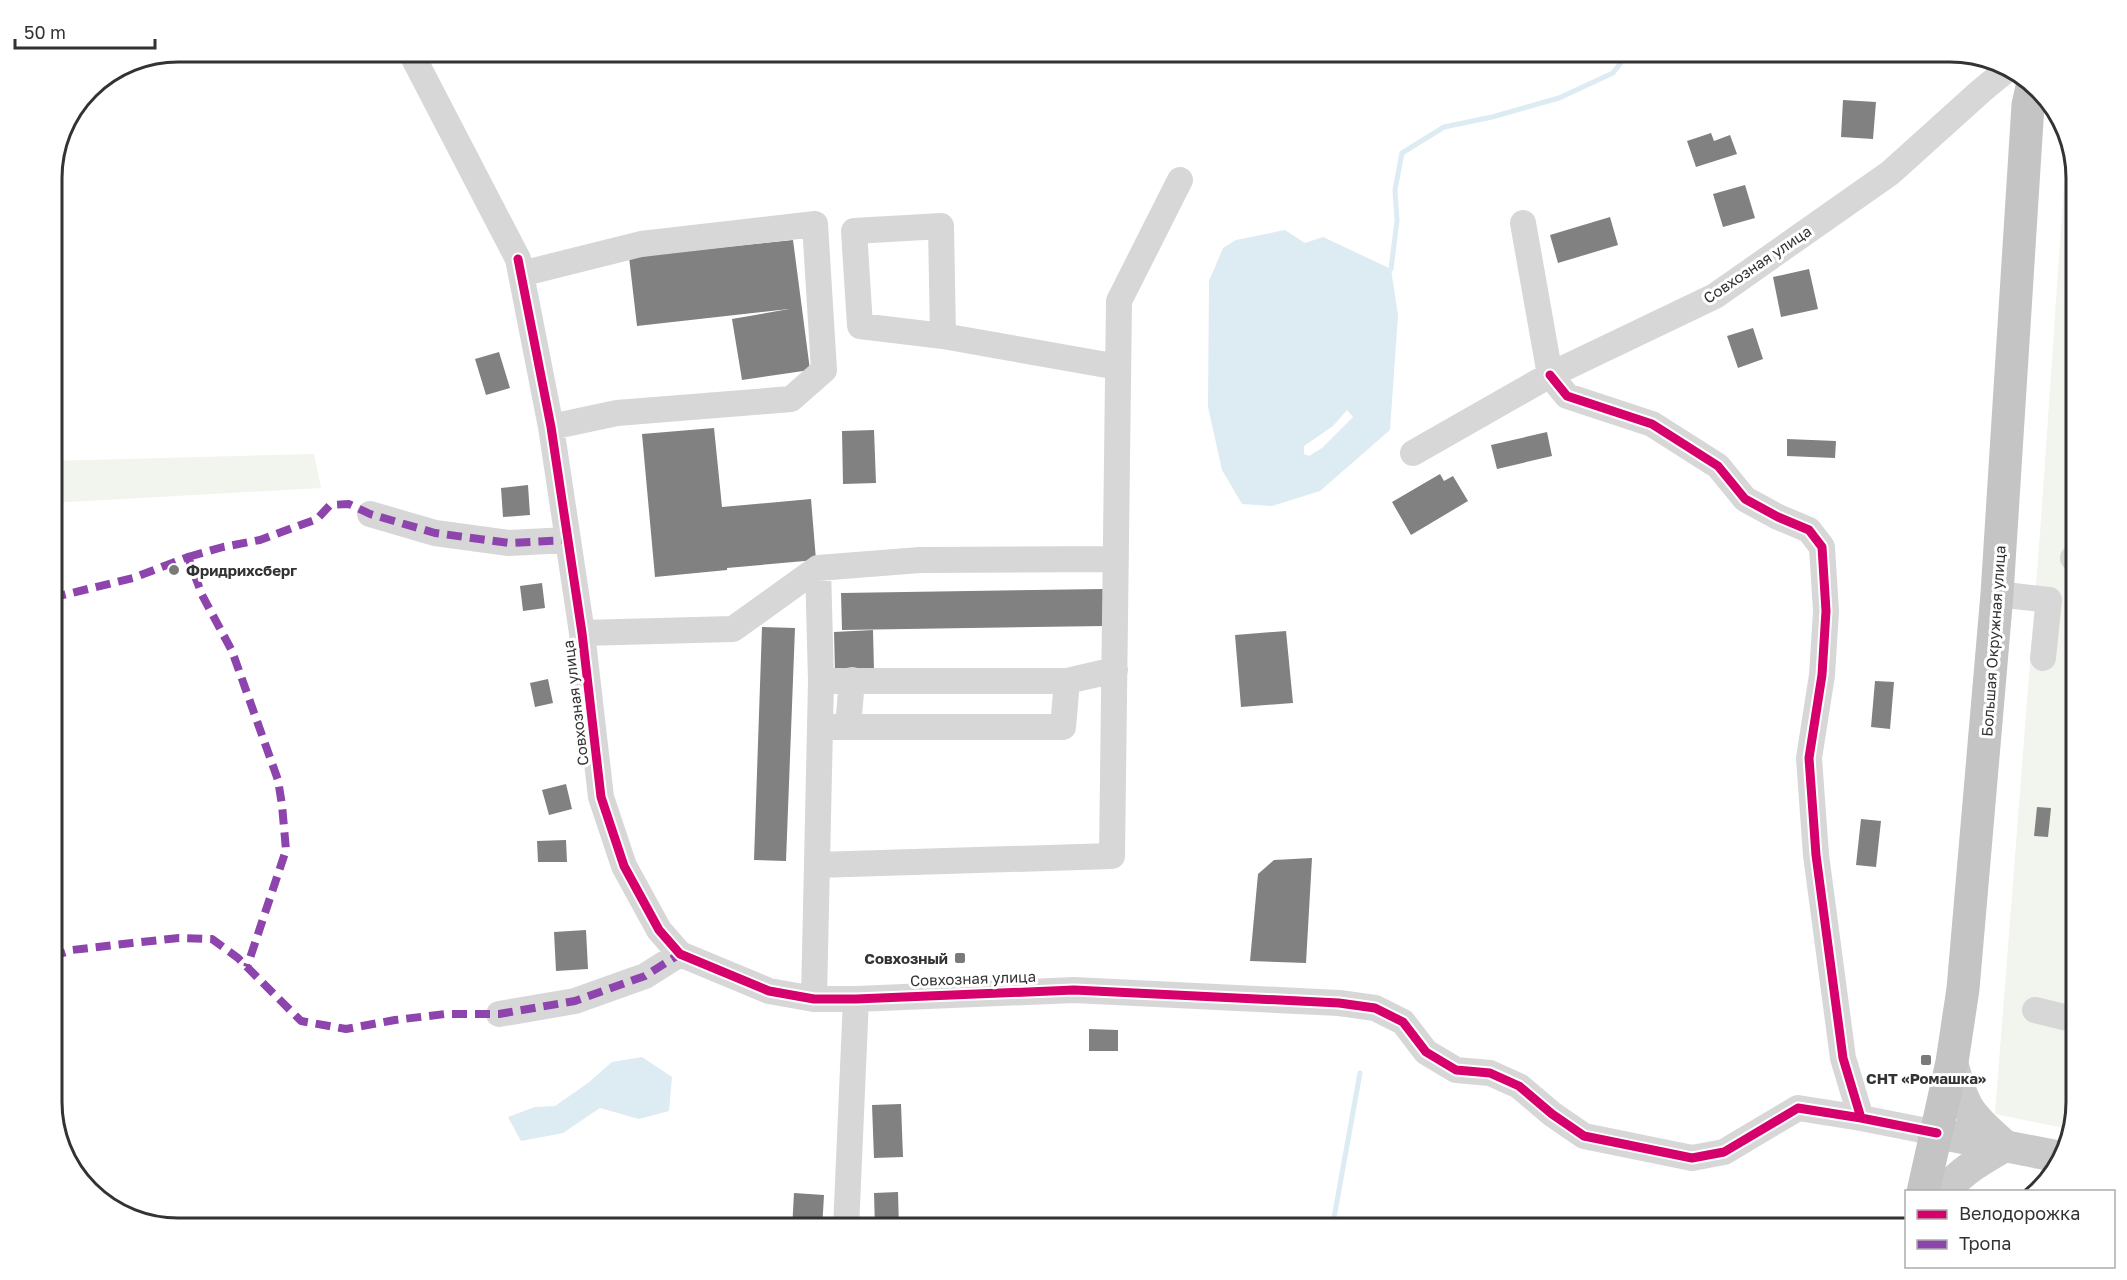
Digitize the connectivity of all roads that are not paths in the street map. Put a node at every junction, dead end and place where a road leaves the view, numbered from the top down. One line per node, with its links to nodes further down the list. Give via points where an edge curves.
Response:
1 (416, 62): 7 (street, Совхозная улица)
2 (2002, 74): 3 (street, Совхозная улица)
3 (1981, 91): 4 (street, via 2005,88); 10 (street, Совхозная улица, via 1890,173 1714,296)
4 (2030, 96): 17 (highway, Большая Окружная улица)
5 (1180, 180): 9 (street, via 1119,301)
6 (1523, 223): 10 (street)
7 (520, 266): 11 (street, Совхозная улица); 11 (street, via 641,244 815,224 824,370 791,399 617,413)
8 (944, 336): 8 (street, via 941,226 854,231 860,326); 9 (street)
9 (1118, 367): 15 (street)
10 (1551, 375): 12 (street, Совхозная улица); 34 (street, via 1567,396 1652,424 1718,466 1745,500 1809,530 1822,548 1826,611 1822,675 1809,758 1816,855 1843,1058)
11 (551, 427): 14 (street, Совхозная улица)
12 (1413, 453)
13 (370, 514): 14 (street, via 435,533 508,543)
14 (568, 540): 18 (street, Совхозная улица)
15 (1116, 559): 16 (street, via 920,560); 20 (street)
16 (818, 568): 18 (street, via 733,629); 22 (street)
17 (1997, 594): 19 (street, via 2049,600); 33 (highway, Большая Окружная улица, via 1963,989)
18 (582, 633): 27 (street, Совхозная улица, via 601,797 624,866 659,930)
19 (2043, 658)
20 (1114, 670): 23 (street); 26 (street, via 1112,856)
21 (852, 680): 22 (street); 23 (street); 25 (street)
22 (821, 681): 24 (street)
23 (1067, 681): 25 (street, via 1063,727)
24 (821, 727): 25 (street); 26 (street)
25 (848, 727)
26 (817, 865): 28 (street)
27 (680, 954): 28 (street, Совхозная улица, via 769,991); 31 (street, via 645,976 575,1001)
28 (814, 999): 29 (street, Совхозная улица)
29 (856, 999): 34 (street, Совхозная улица, via 1074,990 1375,1008 1403,1022 1426,1053 1456,1070 1490,1073 1519,1086 1584,1136 1692,1158 1724,1152 1798,1108); 40 (street)
30 (2035, 1010): 32 (street)
31 (499, 1014)
32 (2066, 1018)
33 (1950, 1073): 35 (street, via 1926,1106); 36 (highway, Большая Окружная улица); 37 (main road, via 1969,1112)
34 (1861, 1118): 35 (street, Совхозная улица)
35 (1895, 1125): 36 (street, Совхозная улица); 39 (street, via 1910,1136)
36 (1937, 1133): 37 (main road); 39 (highway, Большая Окружная улица)
37 (2005, 1146): 38 (main road); 39 (main road)
38 (2053, 1155)
39 (1931, 1187)
40 (846, 1218)

